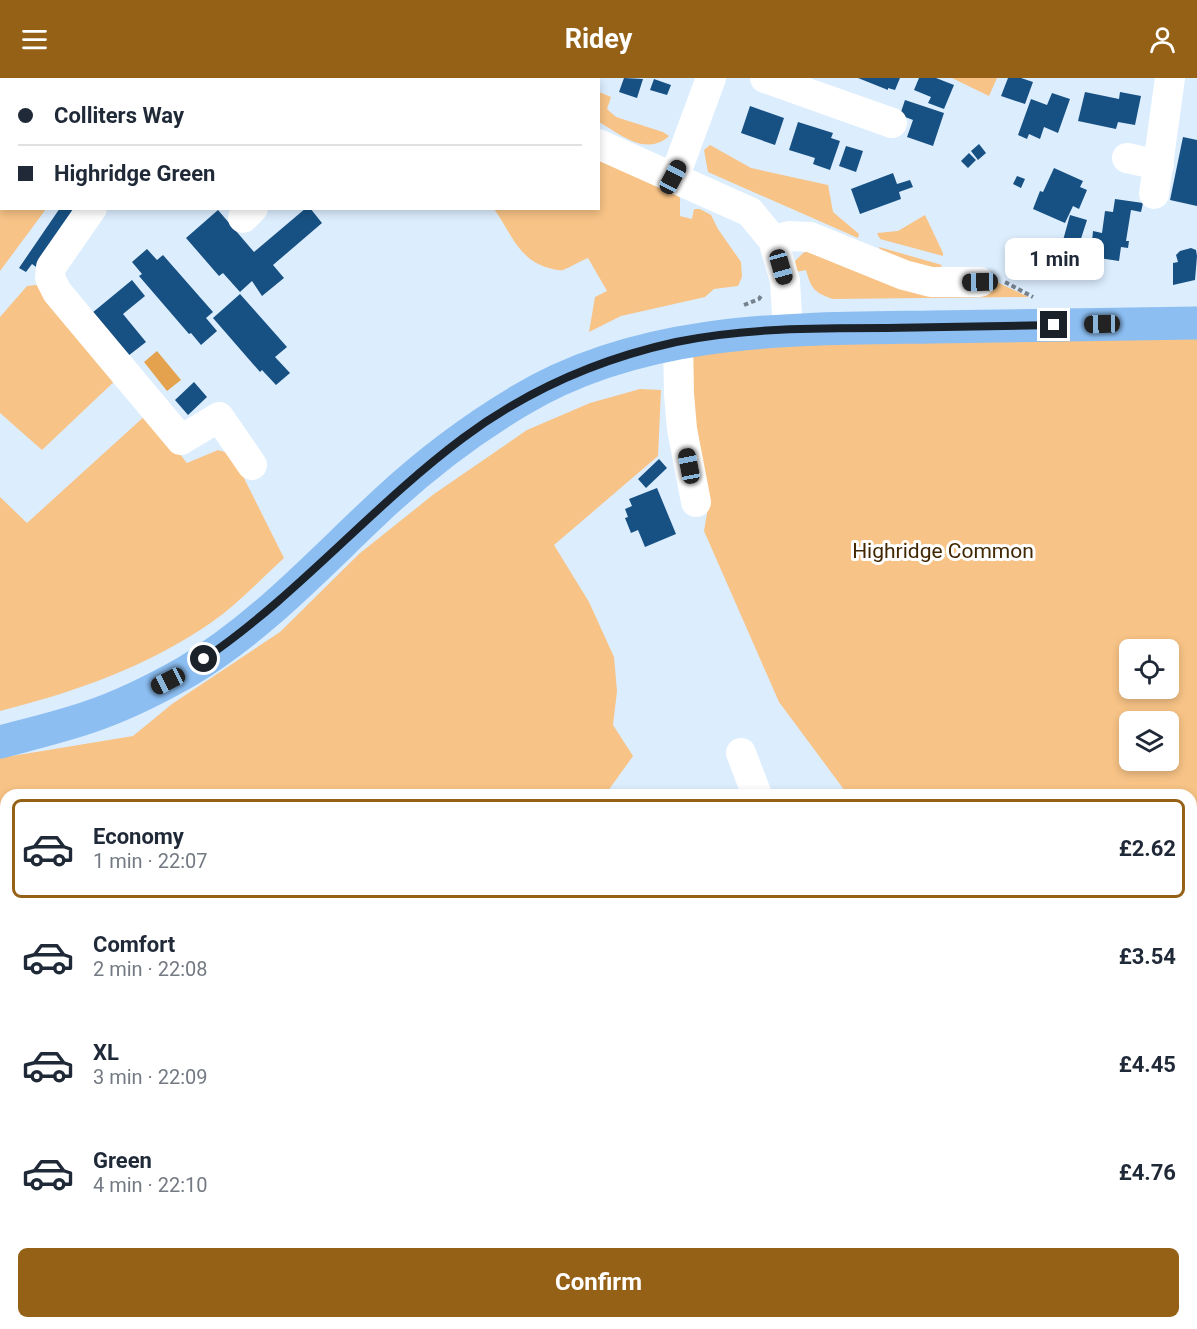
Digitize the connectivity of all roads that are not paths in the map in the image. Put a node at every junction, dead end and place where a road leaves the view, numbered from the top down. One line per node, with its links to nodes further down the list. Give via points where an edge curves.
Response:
1 (711, 78): 8 (street, via 680,162)
2 (765, 78): 4 (street)
3 (1170, 78): 7 (street)
4 (892, 123)
5 (600, 145): 8 (street)
6 (1127, 158): 7 (street)
7 (1159, 165): 9 (street)
8 (684, 191): 11 (street, via 750,212)
9 (1154, 194)
10 (91, 210): 16 (street, via 51,267 50,278 57,292 181,440 219,417)
11 (773, 240): 12 (street, via 810,237 904,275 931,282); 14 (street, via 785,281)
12 (980, 282)
13 (1197, 323): 14 (highway)
14 (788, 330): 15 (highway)
15 (678, 342): 17 (street, via 682,429); 18 (highway, via 575,373 522,399 465,436 388,499 241,634 186,672 91,716)
16 (252, 465)
17 (696, 502)
18 (0, 742)
19 (741, 753): 20 (street)
20 (755, 789)

